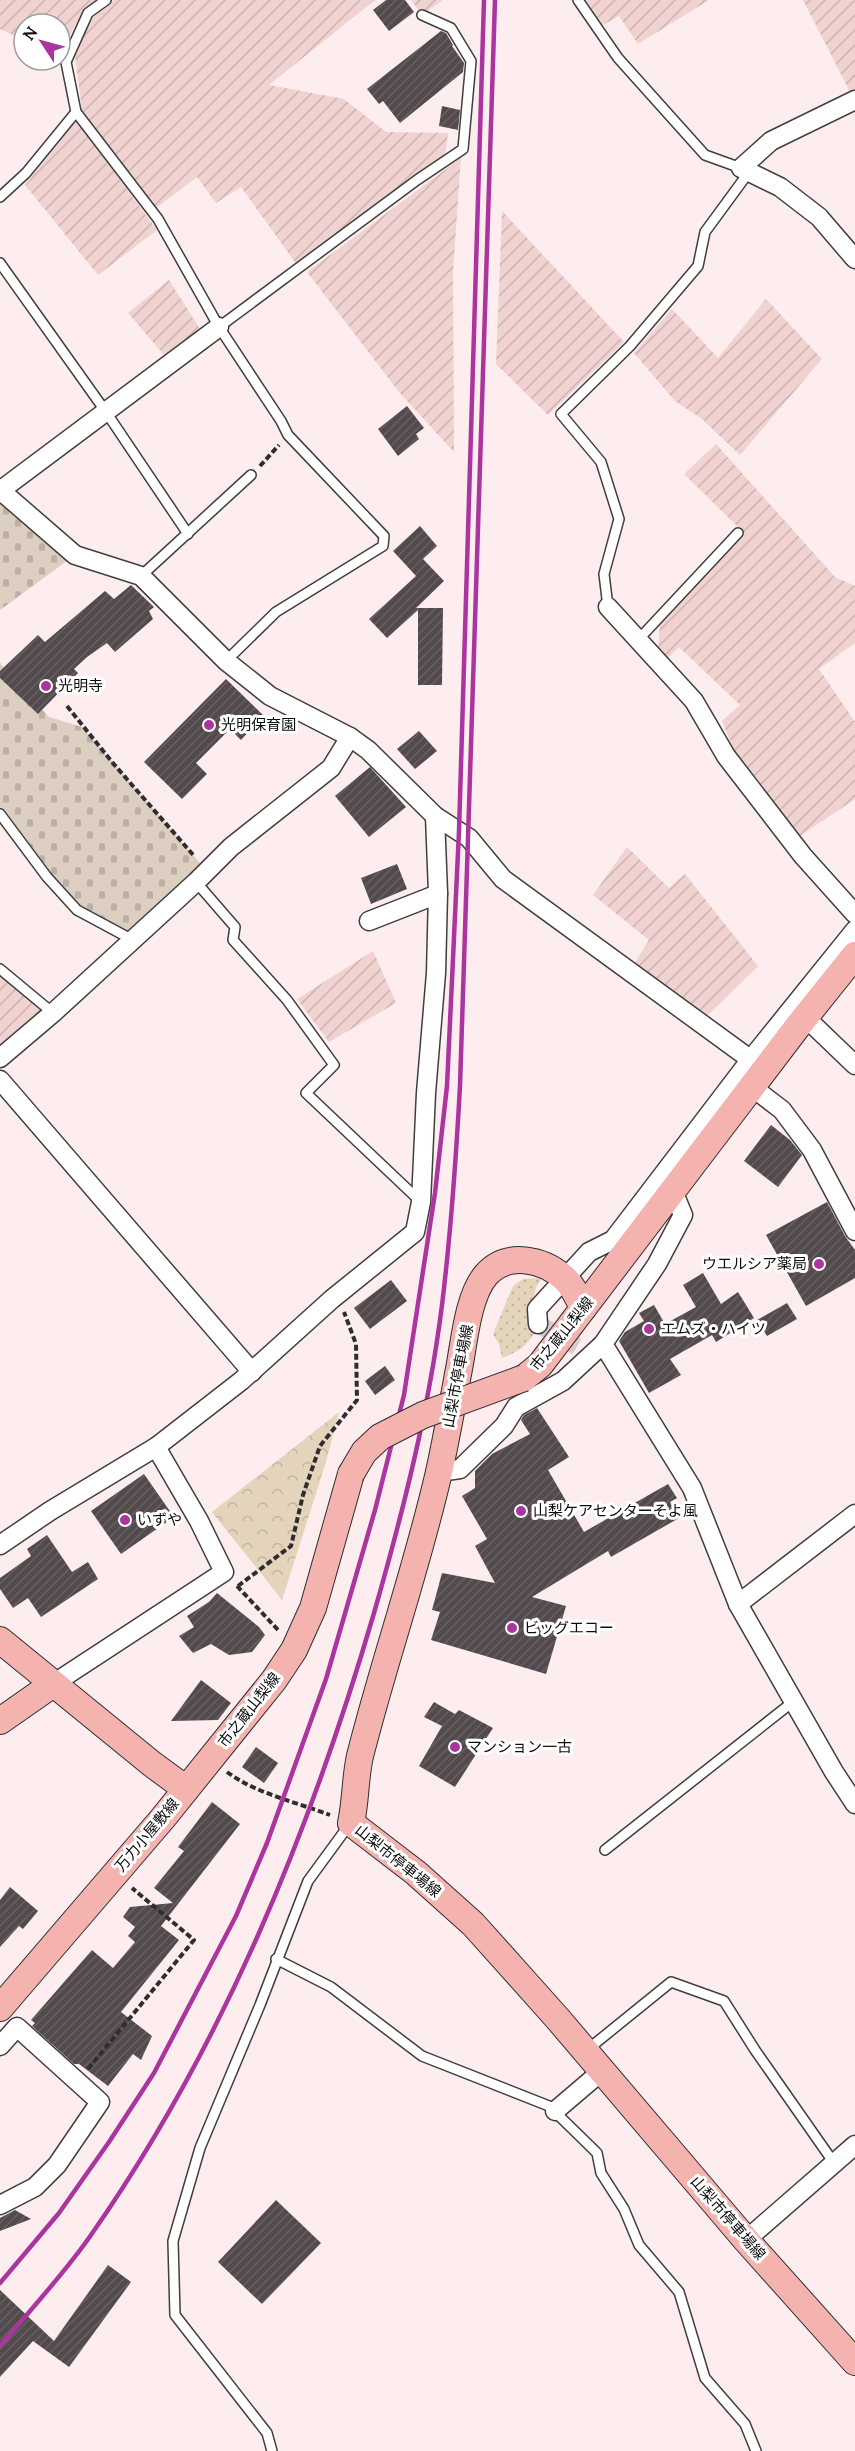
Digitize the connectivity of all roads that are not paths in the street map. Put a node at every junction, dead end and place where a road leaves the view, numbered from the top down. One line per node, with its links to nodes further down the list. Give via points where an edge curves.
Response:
1 (106, 0): 5 (lane, via 88,14 66,62)
2 (578, 0): 6 (lane, via 618,58 705,155)
3 (422, 15): 10 (lane, via 451,28 471,61 463,149)
4 (855, 100): 6 (street, via 771,141)
5 (76, 112): 7 (lane, via 26,173); 10 (lane, via 158,219)
6 (745, 170): 8 (street, via 780,187 819,217); 17 (lane, via 705,232 698,266 630,346 561,414 601,462 619,519 604,574)
7 (0, 197)
8 (855, 259)
9 (0, 262): 11 (lane)
10 (219, 327): 11 (street); 19 (lane, via 288,435 384,536 383,546 276,612)
11 (106, 412): 13 (street); 15 (lane)
12 (251, 475): 15 (lane)
13 (0, 490): 16 (street, via 75,555)
14 (738, 533): 18 (lane)
15 (188, 534): 16 (lane)
16 (141, 576): 19 (street)
17 (608, 607): 18 (street)
18 (638, 640): 25 (street, via 694,700 726,756 803,856)
19 (226, 661): 20 (street, via 270,696)
20 (350, 737): 22 (street); 23 (street, via 331,768 231,847)
21 (0, 814): 28 (lane, via 77,910)
22 (435, 816): 24 (street); 35 (street, via 470,838 503,879)
23 (201, 877): 28 (street); 38 (lane, via 235,927 233,940 287,1000 334,1065 306,1093)
24 (438, 894): 26 (street); 38 (street)
25 (855, 914)
26 (369, 921)
27 (855, 930): 35 (street)
28 (131, 939): 31 (street)
29 (854, 959): 32 (main road, 市之蔵山梨線)
30 (0, 969): 31 (lane)
31 (53, 1013): 33 (street)
32 (805, 1017): 34 (street); 35 (main road, 市之蔵山梨線)
33 (0, 1058)
34 (855, 1065)
35 (756, 1072): 37 (main road, 市之蔵山梨線); 39 (street, via 812,1150); 40 (street, via 613,1240 589,1252)
36 (0, 1080): 44 (street)
37 (672, 1191): 41 (main road, 市之蔵山梨線); 43 (street, via 683,1215 657,1264)
38 (421, 1202): 44 (street, via 415,1232 332,1299)
39 (855, 1232)
40 (564, 1278): 41 (main road, 山梨市停車場線); 42 (street, via 537,1309); 46 (main road, 山梨市停車場線, via 542,1264 520,1260 508,1262 486,1275 471,1308)
41 (583, 1308): 54 (main road, 市之蔵山梨線, bridge, via 540,1365 524,1378 423,1415 380,1437 364,1452 351,1474 313,1608 294,1650)
42 (538, 1324)
43 (603, 1344): 46 (street, via 563,1381 516,1407 504,1426 460,1469); 49 (street, via 692,1488)
44 (252, 1372): 45 (street)
45 (156, 1447): 48 (street); 51 (street, via 224,1572)
46 (439, 1472): 56 (main road, 山梨市停車場線, via 361,1755)
47 (855, 1514): 49 (street)
48 (0, 1545)
49 (738, 1605): 52 (street)
50 (0, 1640): 51 (main road, 万力小屋敷線)
51 (53, 1684): 53 (main road); 54 (main road, 万力小屋敷線)
52 (794, 1701): 55 (street); 57 (lane)
53 (0, 1721)
54 (186, 1789): 59 (main road, 万力小屋敷線)
55 (855, 1804)
56 (351, 1823): 58 (lane, via 308,1881); 61 (main road, 山梨市停車場線, via 473,1924)
57 (605, 1850)
58 (276, 1959): 62 (lane, via 331,1988 422,2056); 68 (lane, via 200,2148 173,2241 175,2315 267,2433)
59 (0, 2007)
60 (0, 2046): 65 (street, via 17,2027 100,2102 49,2172 34,2187)
61 (594, 2061): 62 (street); 64 (lane, via 671,1982 724,2001); 66 (main road, 山梨市停車場線)
62 (555, 2111): 69 (lane, via 597,2153 601,2173 624,2209 639,2245 679,2292 705,2378 745,2424)
63 (855, 2145): 64 (street)
64 (834, 2163): 66 (street)
65 (0, 2205)
66 (746, 2240): 67 (main road, 山梨市停車場線)
67 (855, 2362)
68 (272, 2451)
69 (756, 2451)

